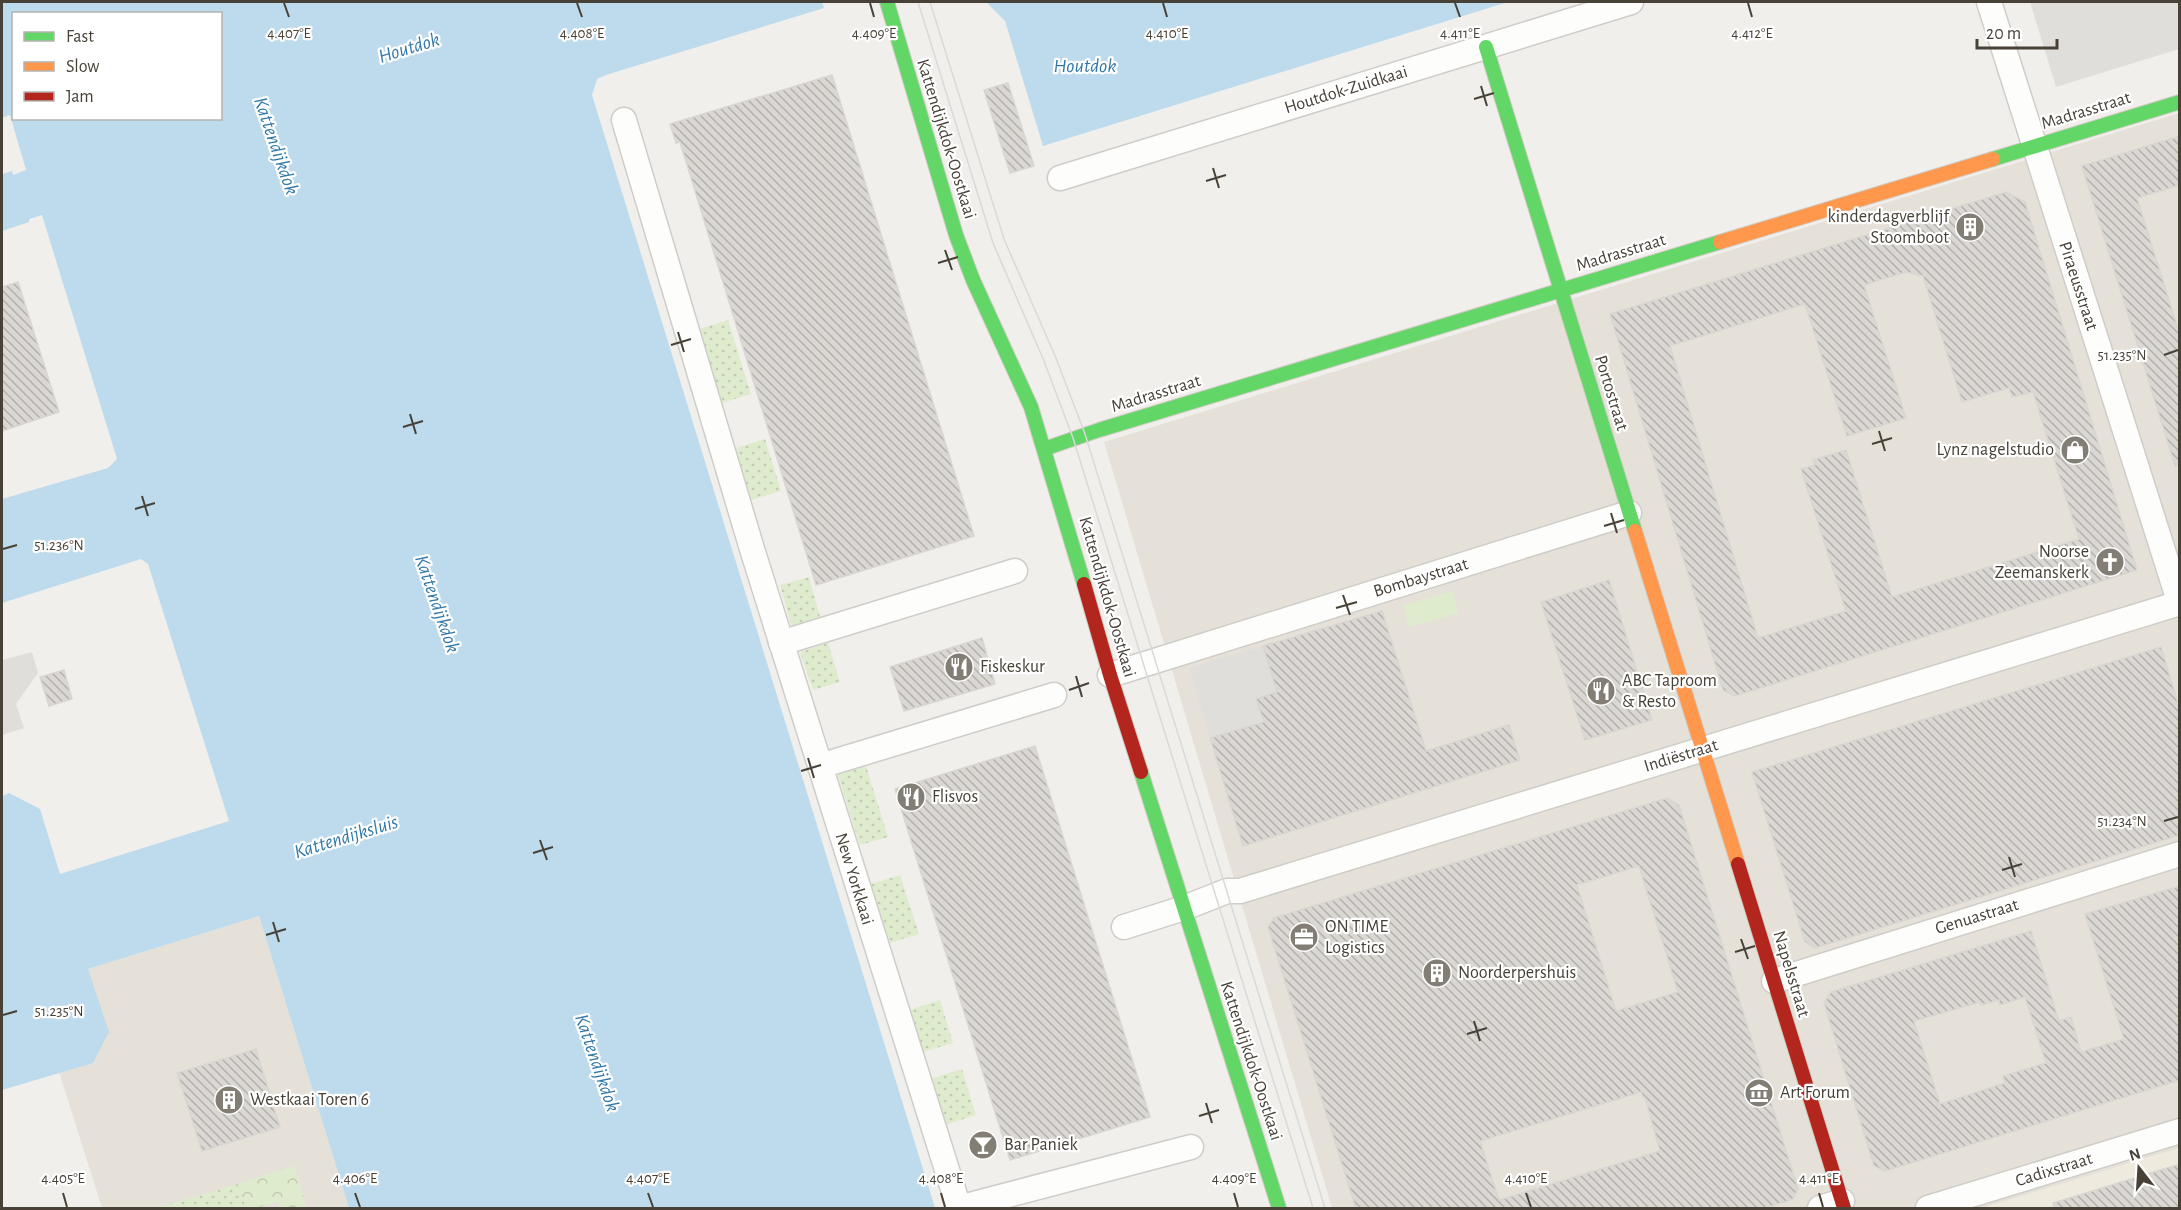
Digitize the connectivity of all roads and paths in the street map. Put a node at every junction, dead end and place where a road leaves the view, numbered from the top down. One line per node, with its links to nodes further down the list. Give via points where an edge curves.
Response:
1 (886, 2): 10 (street, Kattendijkdok-Oostkaai, via 956,236 1031,407)
2 (1631, 2): 4 (street, Houtdok-Zuidkaai)
3 (1989, 2): 7 (street, Piraeusstraat)
4 (1486, 47): 8 (street, Houtdok-Zuidkaai); 9 (street, Portostraat)
5 (2180, 102): 7 (street, Madrasstraat)
6 (624, 120): 14 (street, New Yorkkaai)
7 (2033, 146): 9 (street, Madrasstraat); 13 (street, Piraeusstraat)
8 (1060, 178)
9 (1561, 290): 10 (street, Madrasstraat); 11 (street, Portostraat)
10 (1044, 449): 15 (street, Kattendijkdok-Oostkaai)
11 (1629, 513): 15 (street, Bombaystraat); 17 (street, Portostraat)
12 (1016, 571): 14 (street)
13 (2179, 604): 17 (street, Indiëstraat)
14 (781, 643): 18 (street, New Yorkkaai)
15 (1110, 675): 20 (street, Kattendijkdok-Oostkaai)
16 (1054, 695): 18 (street)
17 (1702, 750): 20 (street, Indiëstraat, via 1240,891 1227,891); 22 (street, Napelsstraat)
18 (820, 766): 26 (street, New Yorkkaai)
19 (2180, 854): 22 (street, Genuastraat)
20 (1184, 908): 21 (street, Indiëstraat); 27 (street, Kattendijkdok-Oostkaai)
21 (1124, 927)
22 (1774, 981): 25 (street, Napelsstraat)
23 (2180, 1131): 28 (street, Cadixstraat)
24 (1191, 1147): 26 (street)
25 (1835, 1206)
26 (959, 1208)
27 (1279, 1209)
28 (1929, 1209)

